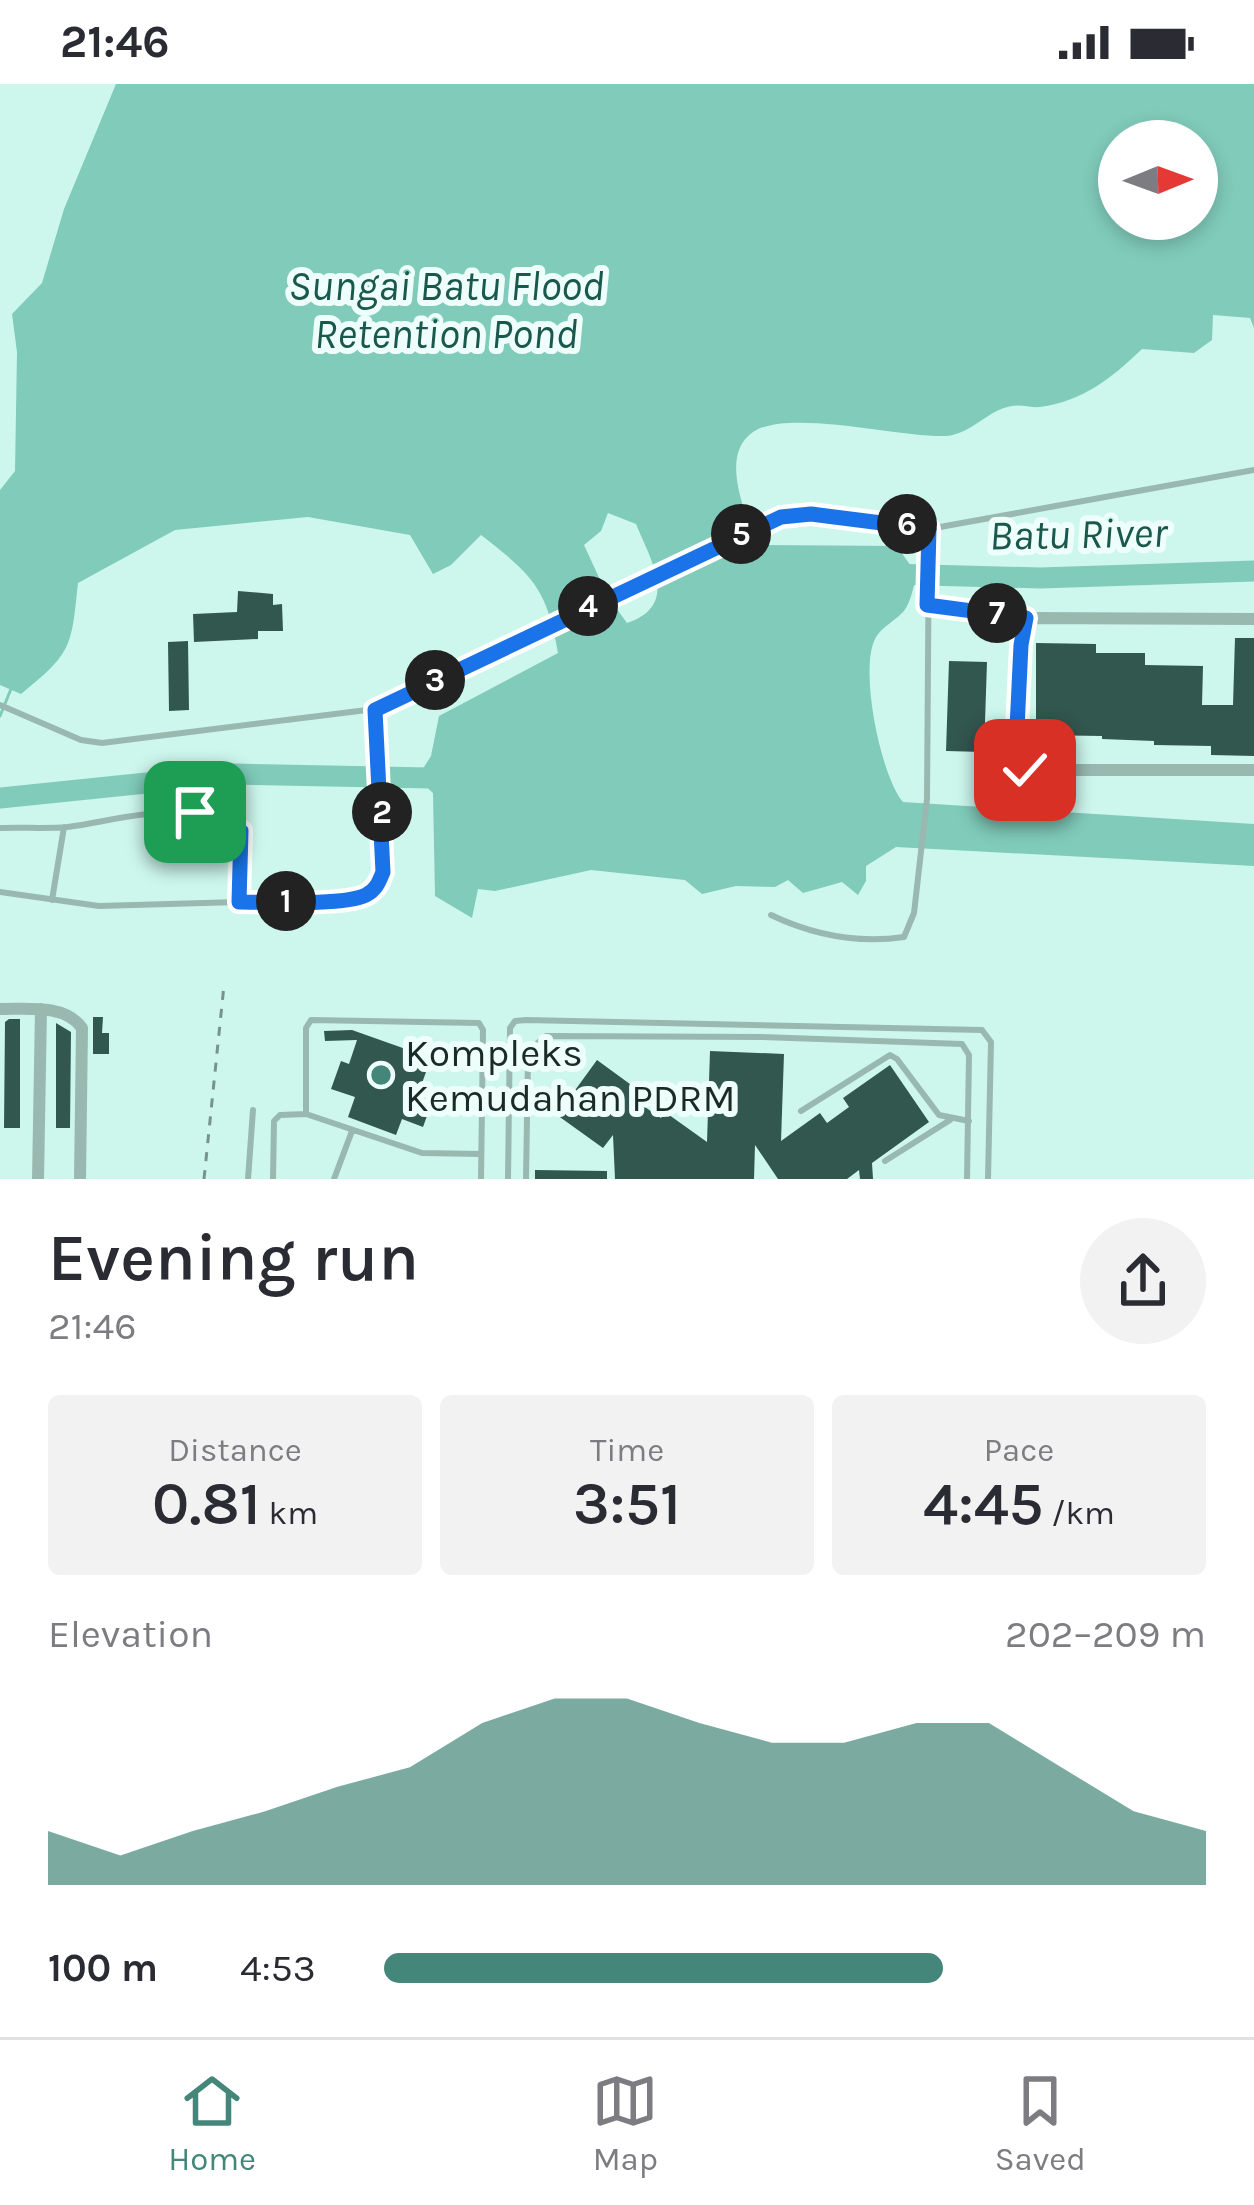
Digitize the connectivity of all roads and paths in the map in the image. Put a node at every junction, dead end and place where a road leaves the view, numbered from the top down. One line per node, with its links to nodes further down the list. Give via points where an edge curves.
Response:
1 (1254, 470): 2 (lane)
2 (929, 529): 3 (lane); 7 (lane, via 799,514 756,527)
3 (927, 605): 4 (lane); 14 (lane, via 927,799 904,938 834,937)
4 (1026, 618): 5 (street); 8 (street, via 1015,770)
5 (1254, 620)
6 (0, 705): 7 (lane, via 81,740 118,743)
7 (375, 710): 13 (lane, via 383,872 374,890 356,898)
8 (1254, 770)
9 (0, 827): 10 (lane)
10 (64, 827): 12 (lane); 13 (lane, via 182,812 230,821 241,831)
11 (0, 892): 12 (lane)
12 (52, 899): 13 (lane, via 98,907)
13 (239, 902)
14 (771, 915)
15 (224, 985): 28 (path)
16 (0, 1009): 17 (street)
17 (40, 1009): 26 (street); 27 (street, via 82,1028)
18 (253, 1110): 29 (lane)
19 (801, 1111): 21 (lane, via 890,1055)
20 (306, 1114): 23 (lane); 24 (lane, via 311,1020 473,1021 483,1030); 30 (lane, via 275,1117)
21 (950, 1120): 22 (lane); 25 (lane)
22 (968, 1121): 34 (lane, via 962,1044 546,1036 528,1058); 35 (lane)
23 (352, 1131): 24 (lane, via 422,1153); 31 (lane)
24 (481, 1154): 32 (lane)
25 (885, 1161)
26 (38, 1179)
27 (80, 1179)
28 (204, 1179)
29 (248, 1179)
30 (272, 1179)
31 (334, 1179)
32 (481, 1179)
33 (508, 1179): 36 (lane, via 510,1028 526,1020 982,1030 991,1042)
34 (526, 1179)
35 (967, 1179)
36 (988, 1179)

